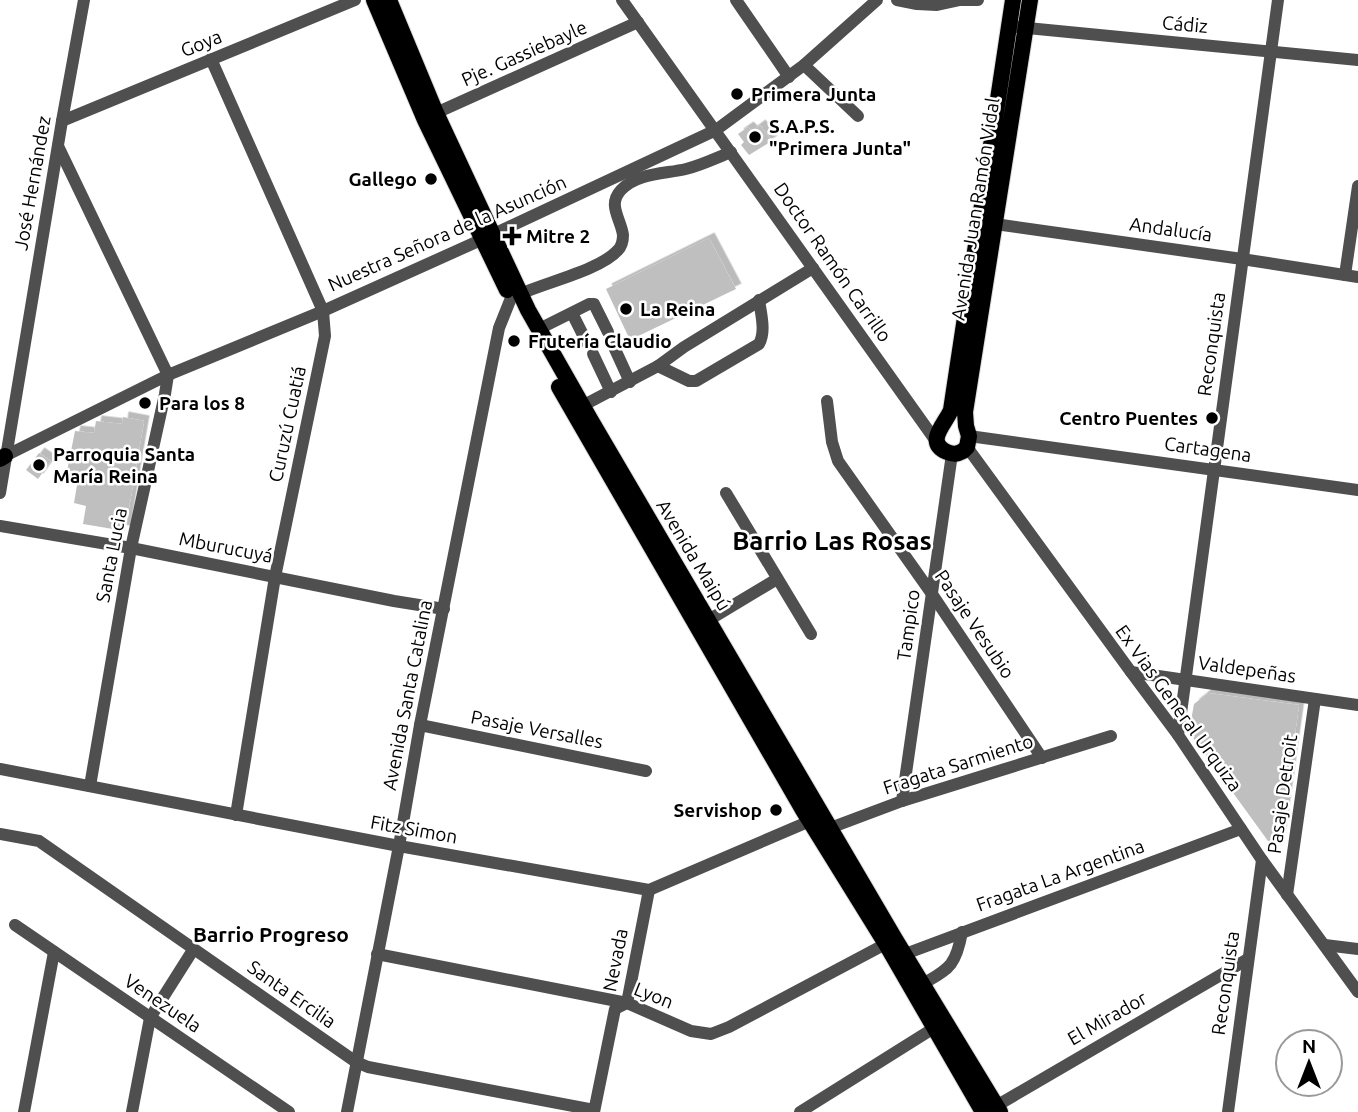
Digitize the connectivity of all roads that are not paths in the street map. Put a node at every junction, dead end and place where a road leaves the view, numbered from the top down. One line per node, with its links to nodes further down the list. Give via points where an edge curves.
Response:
1 (84, 0): 22 (street, José Hernández)
2 (355, 0): 16 (street, Goya)
3 (374, 0): 20 (main road, Avenida Maipú)
4 (388, 0): 20 (main road, Avenida Maipú)
5 (622, 0): 13 (street, Doctor Ramón Carrillo)
6 (736, 0): 19 (street)
7 (877, 0): 18 (street, Nuestra Señora de la Asunción)
8 (898, 0): 9 (street, via 937,5)
9 (978, 0)
10 (1013, 0): 14 (main road, Avenida Juan Ramón Vidal)
11 (1030, 0): 14 (main road, Avenida Juan Ramón Vidal)
12 (1278, 0): 15 (street, Reconquista)
13 (638, 22): 20 (street, Pje. Gassiebayle); 23 (street, Doctor Ramón Carrillo)
14 (1017, 27): 15 (street, Cádiz); 29 (main road, Avenida Juan Ramón Vidal)
15 (1270, 51): 17 (street, Cádiz); 31 (street, Reconquista)
16 (211, 59): 22 (street, Goya); 36 (street, Curuzú Cuatiá)
17 (1358, 60)
18 (804, 65): 19 (street, Nuestra Señora de la Asunción); 21 (street)
19 (789, 77): 23 (street, Nuestra Señora de la Asunción)
20 (431, 116): 30 (main road, Avenida Maipú)
21 (858, 116)
22 (62, 121): 24 (street, José Hernández)
23 (716, 130): 25 (street, Doctor Ramón Carrillo); 26 (street, Nuestra Señora de la Asunción)
24 (58, 146): 42 (street); 50 (street, José Hernández)
25 (731, 152): 28 (street, via 707,163 635,181 621,190); 32 (street, Doctor Ramón Carrillo)
26 (604, 183): 28 (street); 30 (street, Nuestra Señora de la Asunción)
27 (1358, 186): 33 (street)
28 (614, 203): 34 (street, via 622,233 618,250 591,267)
29 (986, 223): 31 (street, Andalucía); 47 (main road, Avenida Juan Ramón Vidal, via 951,410); 48 (main road, Avenida Juan Ramón Vidal)
30 (488, 236): 34 (main road, Avenida Maipú); 36 (street, Nuestra Señora de la Asunción)
31 (1242, 259): 33 (street, Andalucía); 51 (street, Reconquista)
32 (813, 268): 35 (street); 49 (street, Doctor Ramón Carrillo)
33 (1351, 276)
34 (516, 296): 38 (main road, Avenida Maipú); 60 (street, Avenida Santa Catalina, via 494,345); 61 (main road, Avenida Maipú, via 574,414)
35 (759, 300): 41 (street); 41 (street, via 763,334 759,344 696,381)
36 (323, 311): 42 (street, Nuestra Señora de la Asunción); 57 (street, Curuzú Cuatiá, via 325,336)
37 (572, 313): 38 (street); 39 (street, via 594,304); 44 (street)
38 (539, 329): 46 (main road, Avenida Maipú)
39 (608, 332)
40 (614, 347): 43 (street)
41 (658, 366): 43 (street)
42 (168, 376): 50 (street, Nuestra Señora de la Asunción); 56 (street, Santa Lucia)
43 (630, 382): 44 (street)
44 (611, 392): 46 (street)
45 (827, 401): 59 (street, Pasaje Vesubio, via 838,461)
46 (582, 406): 61 (main road, Avenida Maipú)
47 (944, 423): 48 (main road, via 955,421); 49 (main road, Avenida Juan Ramón Vidal, via 937,432)
48 (964, 441): 49 (main road, via 942,450); 51 (street, Cartagena); 59 (street, Tampico); 63 (street, Ex Vias General Urquiza)
49 (938, 444)
50 (3, 458): 53 (street, José Hernández)
51 (1213, 470): 52 (street, Cartagena); 64 (street, Reconquista)
52 (1358, 490)
53 (0, 493)
54 (726, 493): 58 (street)
55 (0, 526): 56 (street, Mburucuyá)
56 (131, 548): 57 (street, Mburucuyá); 73 (street, Santa Lucia)
57 (275, 577): 60 (street, Mburucuyá); 75 (street, Curuzú Cuatiá)
58 (777, 579): 61 (street); 62 (street)
59 (932, 594): 70 (street, Pasaje Vesubio); 74 (street, Tampico)
60 (444, 609): 67 (street, Avenida Santa Catalina)
61 (703, 623): 76 (main road, Avenida Maipú)
62 (811, 634)
63 (1131, 672): 64 (street, Valdepeñas); 68 (street, Ex Vias General Urquiza)
64 (1184, 680): 65 (street, Valdepeñas); 68 (street, Reconquista)
65 (1315, 699): 66 (street, Valdepeñas); 82 (street, Pasaje Detroit)
66 (1358, 705)
67 (420, 725): 72 (street, Pasaje Versalles); 79 (street, Avenida Santa Catalina)
68 (1178, 734): 77 (street, Ex Vias General Urquiza)
69 (1111, 736): 70 (street, Fragata Sarmiento)
70 (1042, 758): 74 (street, Fragata Sarmiento)
71 (0, 769): 73 (street, Fitz Simon)
72 (646, 771)
73 (90, 786): 75 (street, Fitz Simon)
74 (902, 801): 76 (street, Fragata Sarmiento)
75 (236, 815): 79 (street, Fitz Simon)
76 (819, 827): 81 (street); 85 (main road, Avenida Maipú)
77 (1241, 829): 80 (street, Ex Vias General Urquiza); 84 (street, Fragata La Argentina)
78 (0, 834): 88 (street, Santa Ercilia, via 39,842)
79 (399, 846): 81 (street, Fitz Simon); 90 (street, Avenida Santa Catalina)
80 (1262, 860): 82 (street, Ex Vias General Urquiza); 92 (street, Reconquista)
81 (649, 890): 95 (street, Nevada)
82 (1287, 895): 86 (street, Ex Vias General Urquiza)
83 (15, 925): 89 (street, Venezuela)
84 (962, 932): 91 (street, Fragata La Argentina); 93 (street, via 950,968)
85 (890, 942): 91 (main road, Avenida Maipú); 95 (street, Lyon, via 711,1034 691,1031)
86 (1325, 945): 87 (street); 94 (street, Ex Vias General Urquiza)
87 (1358, 949)
88 (193, 950): 96 (street); 98 (street, Santa Ercilia)
89 (54, 952): 96 (street, Venezuela); 101 (street)
90 (377, 954): 95 (street, Lyon); 98 (street, Avenida Santa Catalina)
91 (899, 957): 93 (main road, Avenida Maipú)
92 (1248, 959): 99 (street, El Mirador); 106 (street, Reconquista)
93 (917, 988): 97 (main road, Avenida Maipú); 99 (main road, Avenida Maipú)
94 (1358, 992)
95 (627, 1003): 100 (street, Nevada, via 615,1009)
96 (150, 1017): 102 (street); 103 (street, Venezuela)
97 (934, 1028): 99 (main road, Avenida Maipú); 105 (street)
98 (356, 1062): 100 (street, Santa Ercilia); 104 (street, Avenida Santa Catalina)
99 (991, 1110)
100 (594, 1111)
101 (24, 1112)
102 (132, 1112)
103 (289, 1112)
104 (347, 1112)
105 (800, 1112)
106 (1228, 1112)

